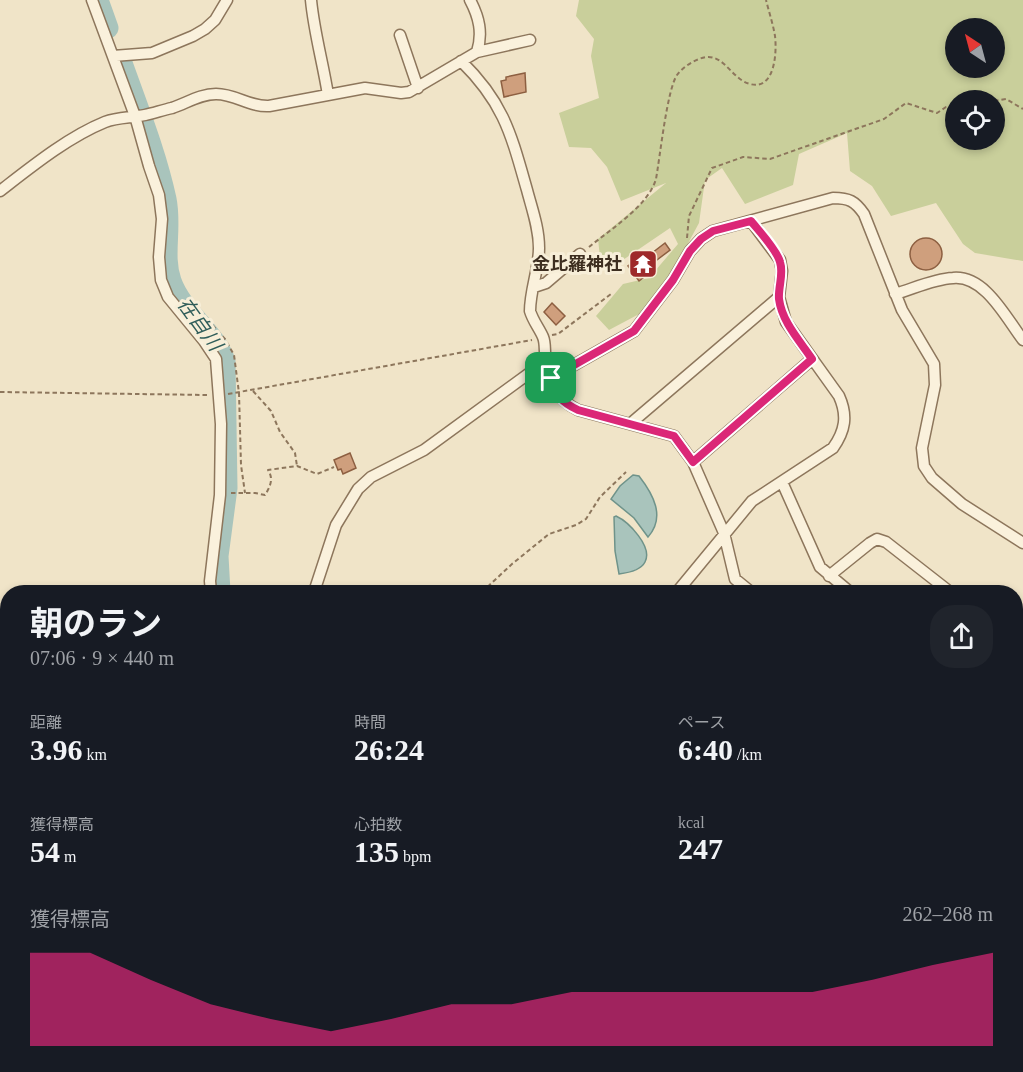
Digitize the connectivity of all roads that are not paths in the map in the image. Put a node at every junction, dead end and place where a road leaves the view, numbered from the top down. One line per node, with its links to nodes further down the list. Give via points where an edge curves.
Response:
1 (92, 0): 8 (street)
2 (227, 0): 8 (street, via 214,20 193,36 152,53)
3 (311, 0): 11 (street)
4 (470, 0): 7 (street, via 480,25)
5 (400, 35): 10 (street)
6 (530, 40): 7 (street)
7 (477, 52): 9 (street)
8 (113, 56): 12 (street)
9 (461, 61): 10 (street); 16 (street, via 487,88 507,122 538,229)
10 (418, 88): 11 (street, via 401,93 365,88)
11 (328, 95): 12 (street, via 257,106 216,94)
12 (135, 116): 13 (street, via 124,116 84,133); 29 (street, via 159,195 161,280 168,297 216,359 220,493)
13 (0, 190)
14 (751, 221): 17 (street, via 833,198 850,199 864,214); 18 (street, via 780,260); 22 (street, via 713,231 701,239 634,331)
15 (580, 254): 16 (street, via 546,283)
16 (534, 287): 21 (street, via 530,311 543,338)
17 (895, 294): 19 (street, via 944,279 965,279 983,289); 27 (street, via 934,364 935,385 922,448 924,465 932,478 962,504)
18 (778, 297): 20 (street, via 786,322); 23 (street)
19 (1023, 340)
20 (812, 359): 24 (street); 25 (street, via 839,396 845,409 845,423 833,448)
21 (546, 361): 22 (street); 30 (street, via 424,450 371,477 358,489 336,525)
22 (551, 378): 23 (street, via 556,394 567,404)
23 (630, 424): 24 (street, via 674,436)
24 (693, 462): 26 (street)
25 (782, 482): 26 (street, via 752,501); 28 (street, via 820,567)
26 (724, 533): 31 (street); 32 (street, via 735,579)
27 (1023, 543)
28 (829, 576): 33 (street); 34 (street, via 878,539)
29 (211, 585)
30 (316, 585)
31 (682, 585)
32 (743, 585)
33 (841, 585)
34 (941, 585)

